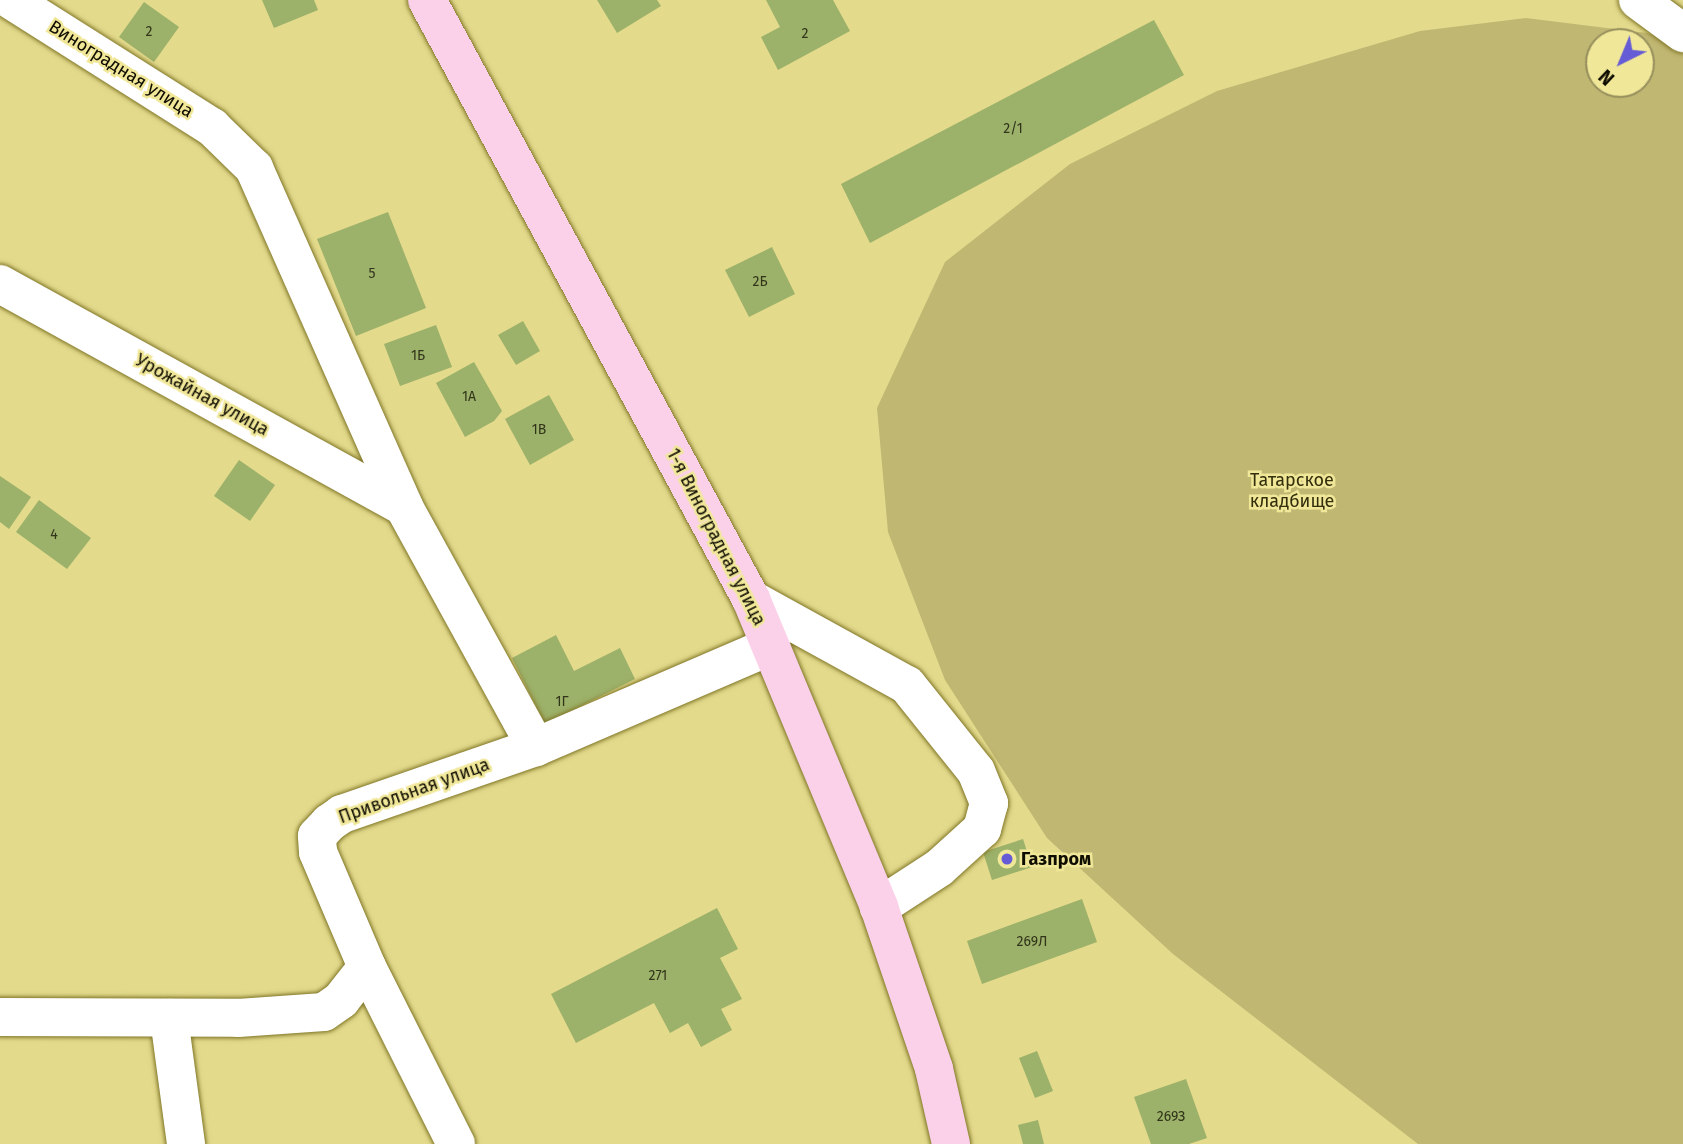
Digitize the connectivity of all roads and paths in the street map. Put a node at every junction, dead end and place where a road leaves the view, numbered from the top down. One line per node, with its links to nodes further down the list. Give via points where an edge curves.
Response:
1 (11, 0): 6 (street, Виноградная улица, via 230,139 254,168)
2 (427, 0): 7 (main road, 1-я Виноградная улица)
3 (1638, 0): 4 (street)
4 (1683, 33)
5 (0, 284): 6 (street, Урожайная улица)
6 (404, 507): 9 (street, Виноградная улица)
7 (751, 598): 8 (main road, 1-я Виноградная улица); 10 (street, via 907,685 976,771 989,803 982,829 939,868)
8 (771, 646): 9 (street, Привольная улица); 10 (main road, 1-я Виноградная улица)
9 (536, 747): 11 (street, Привольная улица, via 342,814 317,836 324,871)
10 (879, 907): 16 (main road, 1-я Виноградная улица, via 934,1069)
11 (367, 967): 13 (street, via 348,993 324,1012); 15 (street)
12 (0, 1017): 13 (street)
13 (169, 1018): 14 (street)
14 (186, 1144)
15 (456, 1144)
16 (951, 1144)

